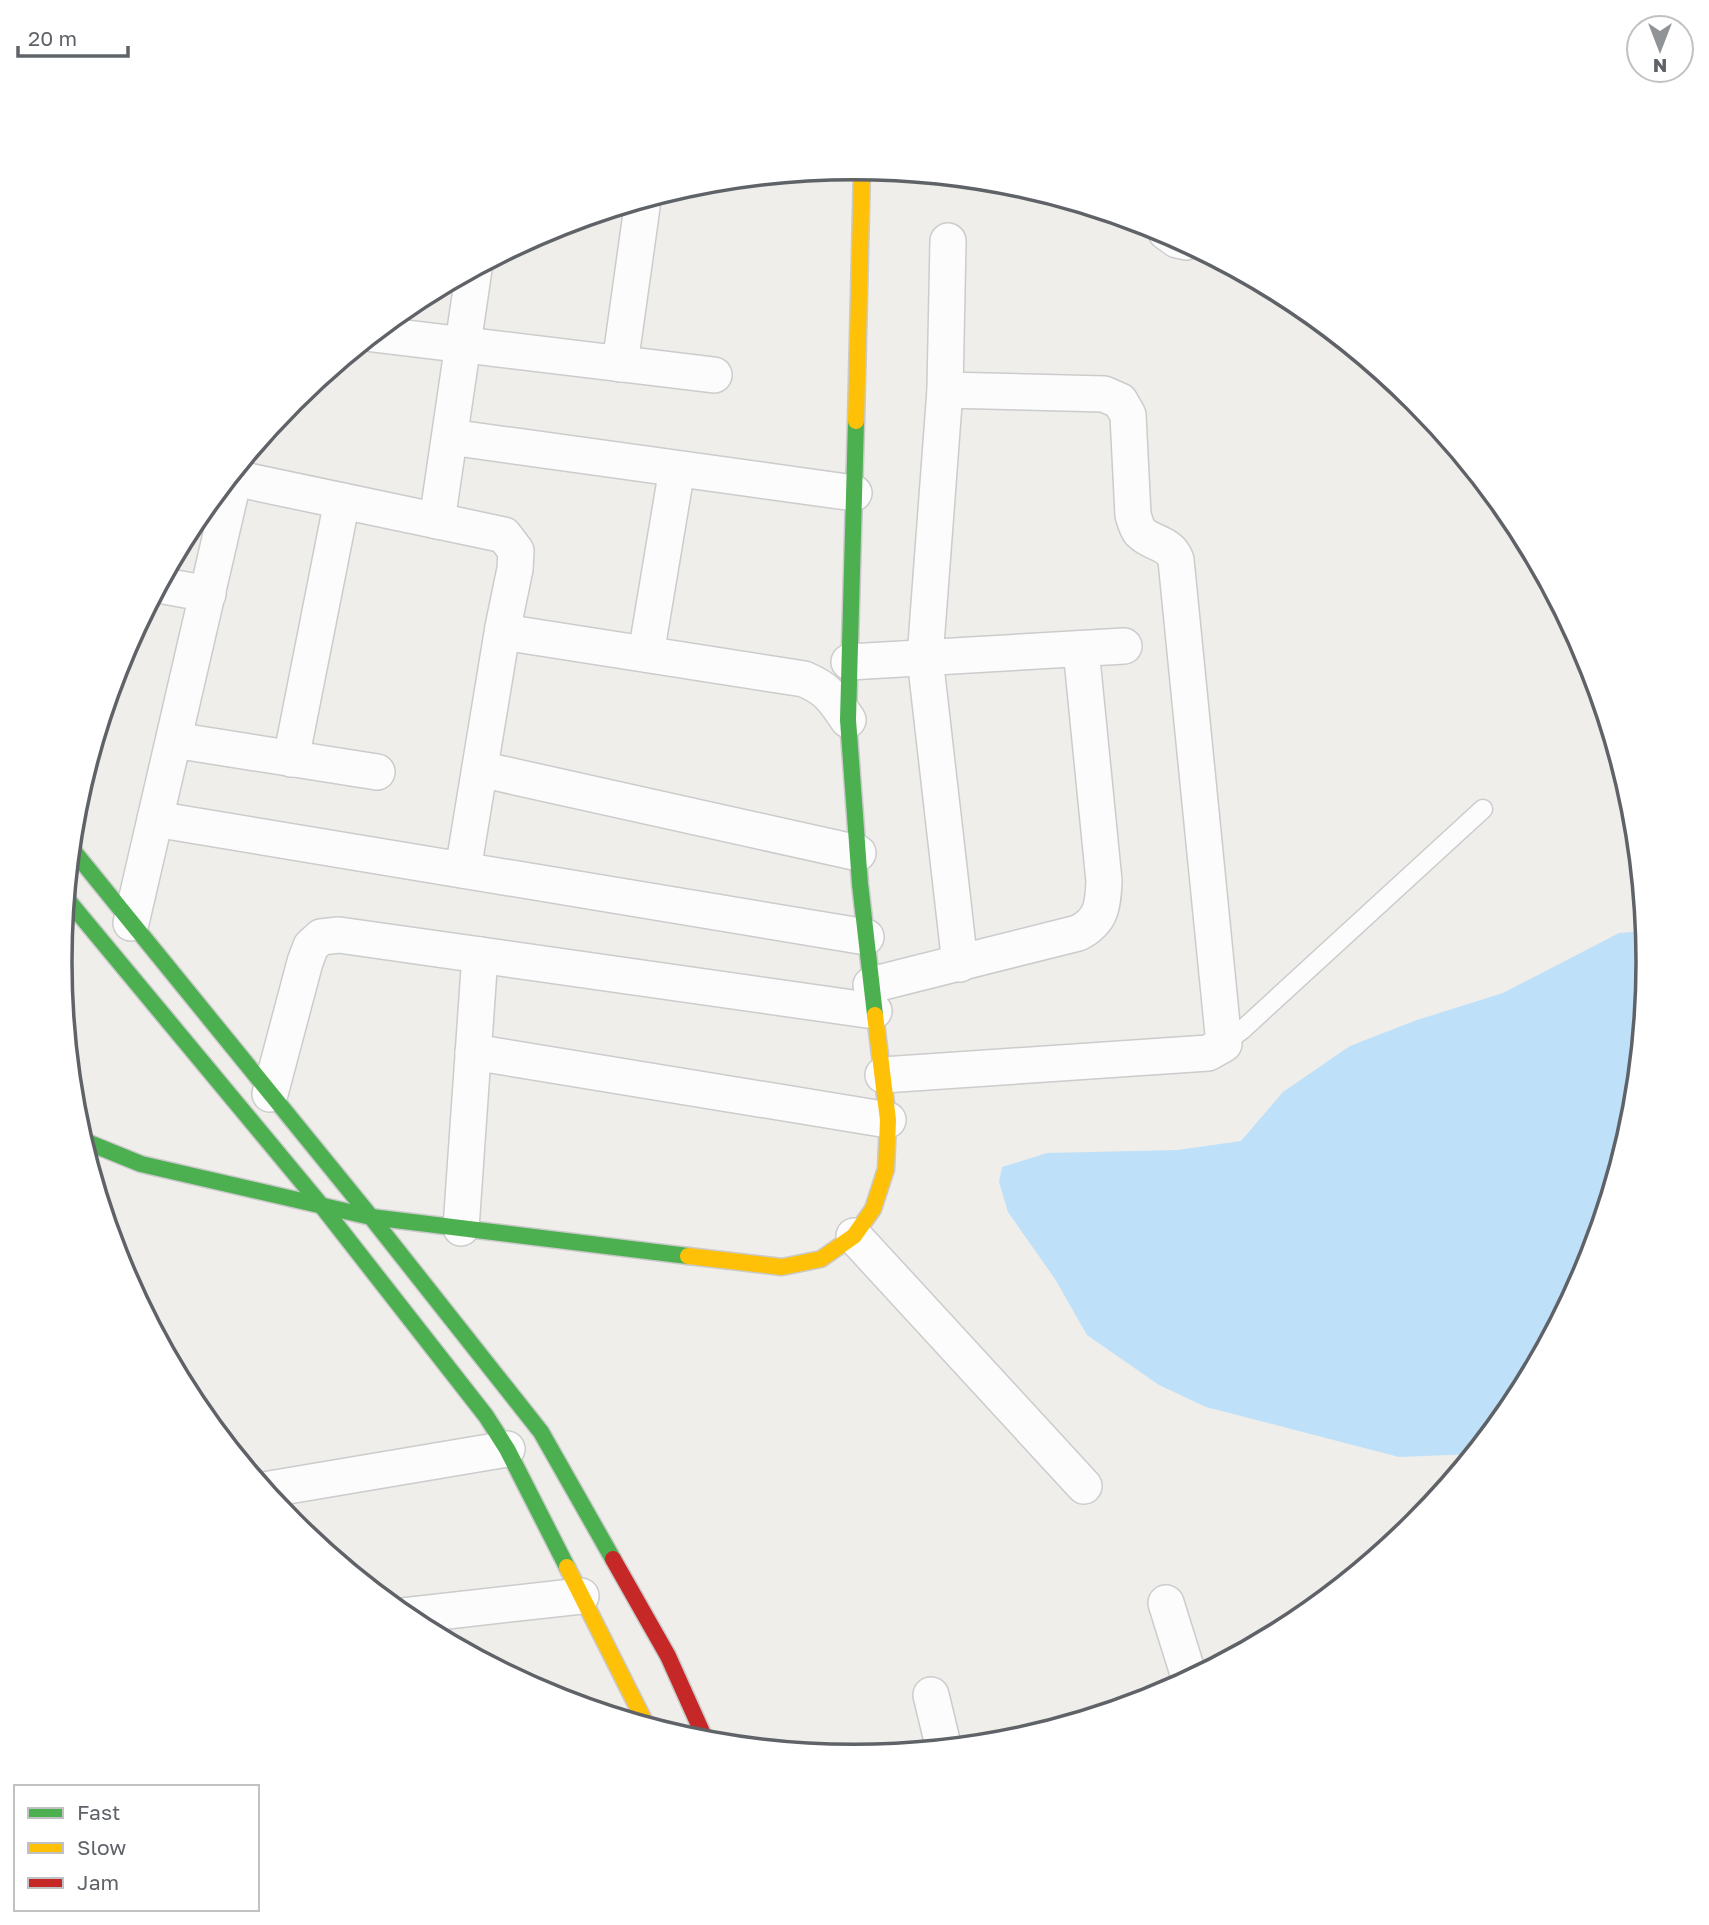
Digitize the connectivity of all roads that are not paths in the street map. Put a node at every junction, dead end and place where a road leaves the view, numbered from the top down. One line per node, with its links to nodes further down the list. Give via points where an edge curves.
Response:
1 (862, 180): 14 (main road)
2 (642, 209): 7 (street)
3 (948, 241): 9 (street)
4 (472, 280): 6 (street)
5 (387, 336): 6 (street)
6 (463, 345): 7 (street); 10 (street)
7 (620, 364): 8 (street)
8 (714, 375)
9 (945, 390): 23 (street); 41 (street, via 1104,394 1120,401 1128,415 1136,525 1176,560)
10 (450, 437): 11 (street); 16 (street)
11 (677, 469): 14 (street); 22 (street)
12 (239, 480): 15 (street)
13 (229, 493): 18 (street)
14 (854, 493): 24 (main road)
15 (342, 501): 16 (street); 27 (street)
16 (437, 522): 19 (street, via 504,536 516,551)
17 (168, 587): 18 (street)
18 (208, 594): 26 (street)
19 (503, 632): 22 (street); 28 (street)
20 (1124, 646): 21 (street)
21 (1081, 649): 23 (street); 39 (street, via 1104,881 1099,915 1078,933)
22 (646, 654): 25 (street, via 804,679 833,698)
23 (925, 658): 24 (street); 39 (street)
24 (849, 662): 25 (main road)
25 (848, 720): 32 (main road)
26 (174, 740): 27 (street); 31 (street)
27 (291, 759): 29 (street)
28 (480, 769): 32 (street); 34 (street)
29 (377, 772)
30 (1483, 809): 41 (lane)
31 (155, 818): 34 (street); 36 (street)
32 (858, 853): 37 (main road)
33 (78, 858): 36 (main road)
34 (463, 870): 37 (street)
35 (73, 907): 47 (main road)
36 (131, 923): 44 (main road)
37 (866, 937): 40 (main road)
38 (480, 955): 40 (street); 42 (street); 44 (street, via 339,935 321,937 311,946 305,962)
39 (960, 964): 40 (street)
40 (872, 998): 43 (main road)
41 (1224, 1044): 43 (street, via 1208,1053)
42 (473, 1052): 45 (street); 49 (street)
43 (883, 1075): 45 (main road)
44 (270, 1094): 48 (main road)
45 (888, 1120): 50 (main road, via 886,1169 873,1209)
46 (94, 1145): 47 (main road, via 141,1164)
47 (321, 1205): 48 (main road); 51 (main road)
48 (371, 1217): 49 (main road); 60 (main road, via 541,1432 668,1656)
49 (461, 1228): 50 (main road, via 782,1267 821,1259)
50 (855, 1236): 52 (street)
51 (507, 1449): 53 (street); 54 (main road)
52 (1084, 1486)
53 (275, 1488)
54 (581, 1596): 56 (street); 59 (main road)
55 (1166, 1603): 57 (street)
56 (421, 1614)
57 (1187, 1671)
58 (931, 1695): 61 (street)
59 (642, 1716)
60 (701, 1730)
61 (942, 1740)

